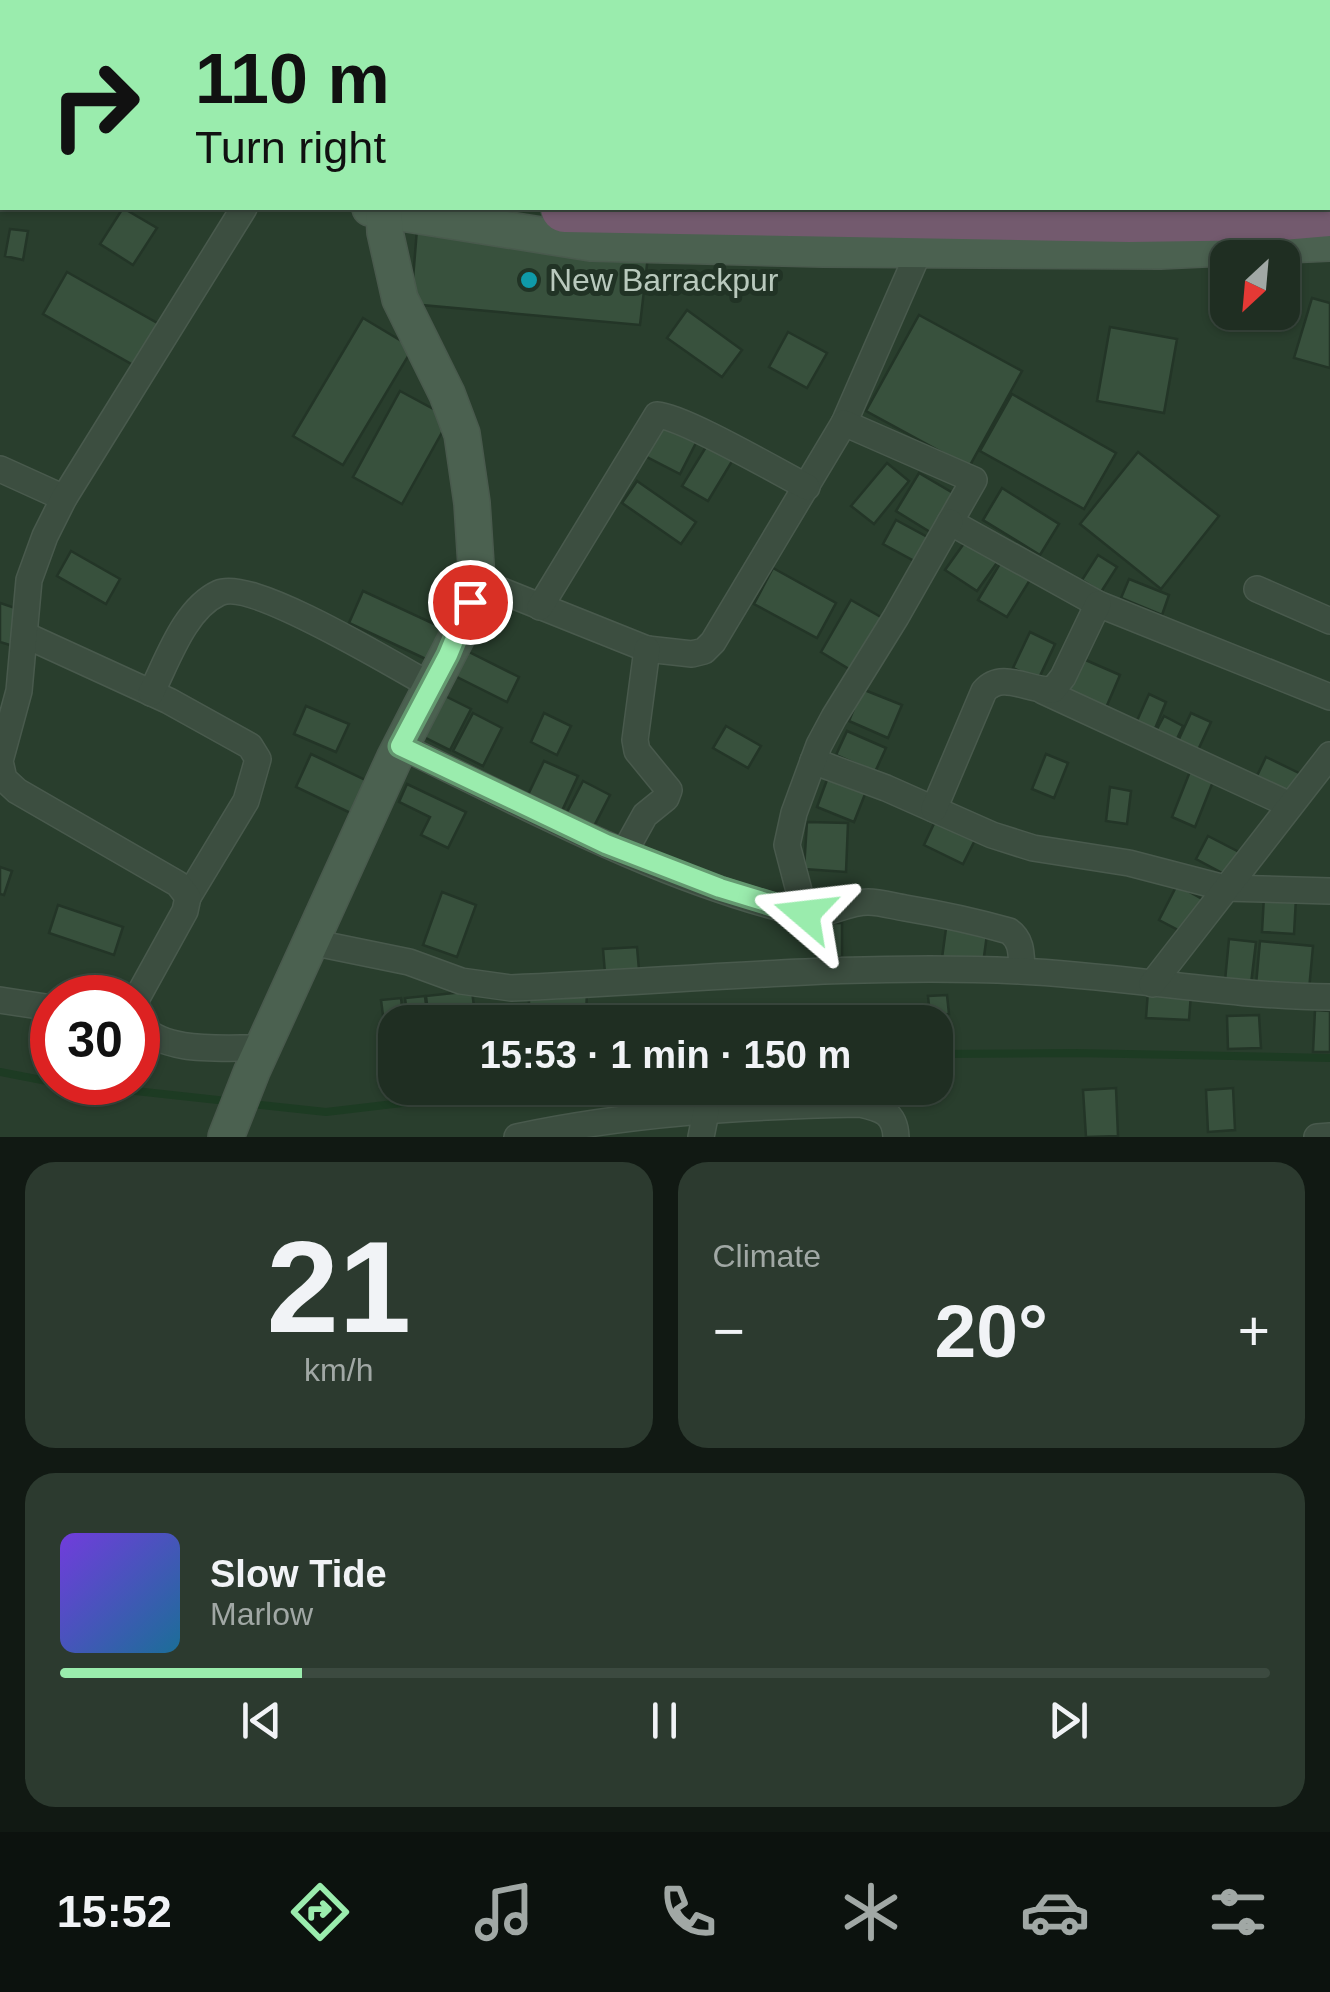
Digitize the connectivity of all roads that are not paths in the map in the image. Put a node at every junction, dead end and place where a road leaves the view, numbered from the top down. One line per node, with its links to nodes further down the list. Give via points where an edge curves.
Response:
1 (243, 210): 11 (street)
2 (377, 210): 13 (street, via 400,299 462,434)
3 (383, 210): 7 (street, via 591,243)
4 (678, 210): 5 (highway, via 1129,218)
5 (1330, 212)
6 (1330, 243): 7 (street)
7 (920, 249): 8 (street)
8 (844, 423): 10 (street); 12 (street, via 974,480)
9 (0, 469): 11 (street)
10 (807, 487): 16 (street, via 657,415); 19 (street, via 713,642 704,651 678,654)
11 (64, 498): 18 (street, via 30,580)
12 (950, 522): 15 (street); 26 (street)
13 (476, 581): 16 (street); 20 (street)
14 (1257, 589): 17 (street)
15 (1098, 604): 21 (street, via 1063,677); 23 (street)
16 (540, 606): 19 (street)
17 (1330, 620)
18 (25, 635): 22 (street); 27 (street, via 20,690 0,761)
19 (647, 649): 30 (street, via 635,740 669,790 645,814)
20 (433, 687): 22 (street, via 286,608 223,591 186,626); 24 (street)
21 (1043, 690): 28 (street); 29 (street, via 992,682)
22 (151, 693): 33 (street, via 250,746 258,759 246,801)
23 (1330, 697)
24 (400, 746): 30 (street); 35 (street)
25 (1330, 755): 28 (street)
26 (813, 761): 29 (street); 34 (street, via 787,845)
27 (2, 782): 33 (street, via 178,884)
28 (1290, 805): 31 (street)
29 (934, 809): 31 (street, via 1034,848 1129,862)
30 (625, 852): 34 (street)
31 (1224, 888): 32 (street); 38 (street)
32 (1330, 891)
33 (188, 897): 37 (street)
34 (805, 914): 36 (street, via 871,902 948,914 1016,936)
35 (311, 942): 36 (street, via 511,988 878,968); 43 (street)
36 (1022, 971): 38 (street)
37 (150, 975)
38 (1152, 984): 39 (street)
39 (1330, 997)
40 (0, 1000): 41 (street)
41 (30, 1005)
42 (160, 1040): 43 (street)
43 (257, 1060): 45 (street)
44 (704, 1124): 46 (street); 48 (street, via 860,1104 884,1110 896,1123)
45 (228, 1132)
46 (534, 1135)
47 (1330, 1136): 49 (street)
48 (896, 1137)
49 (1317, 1137)

